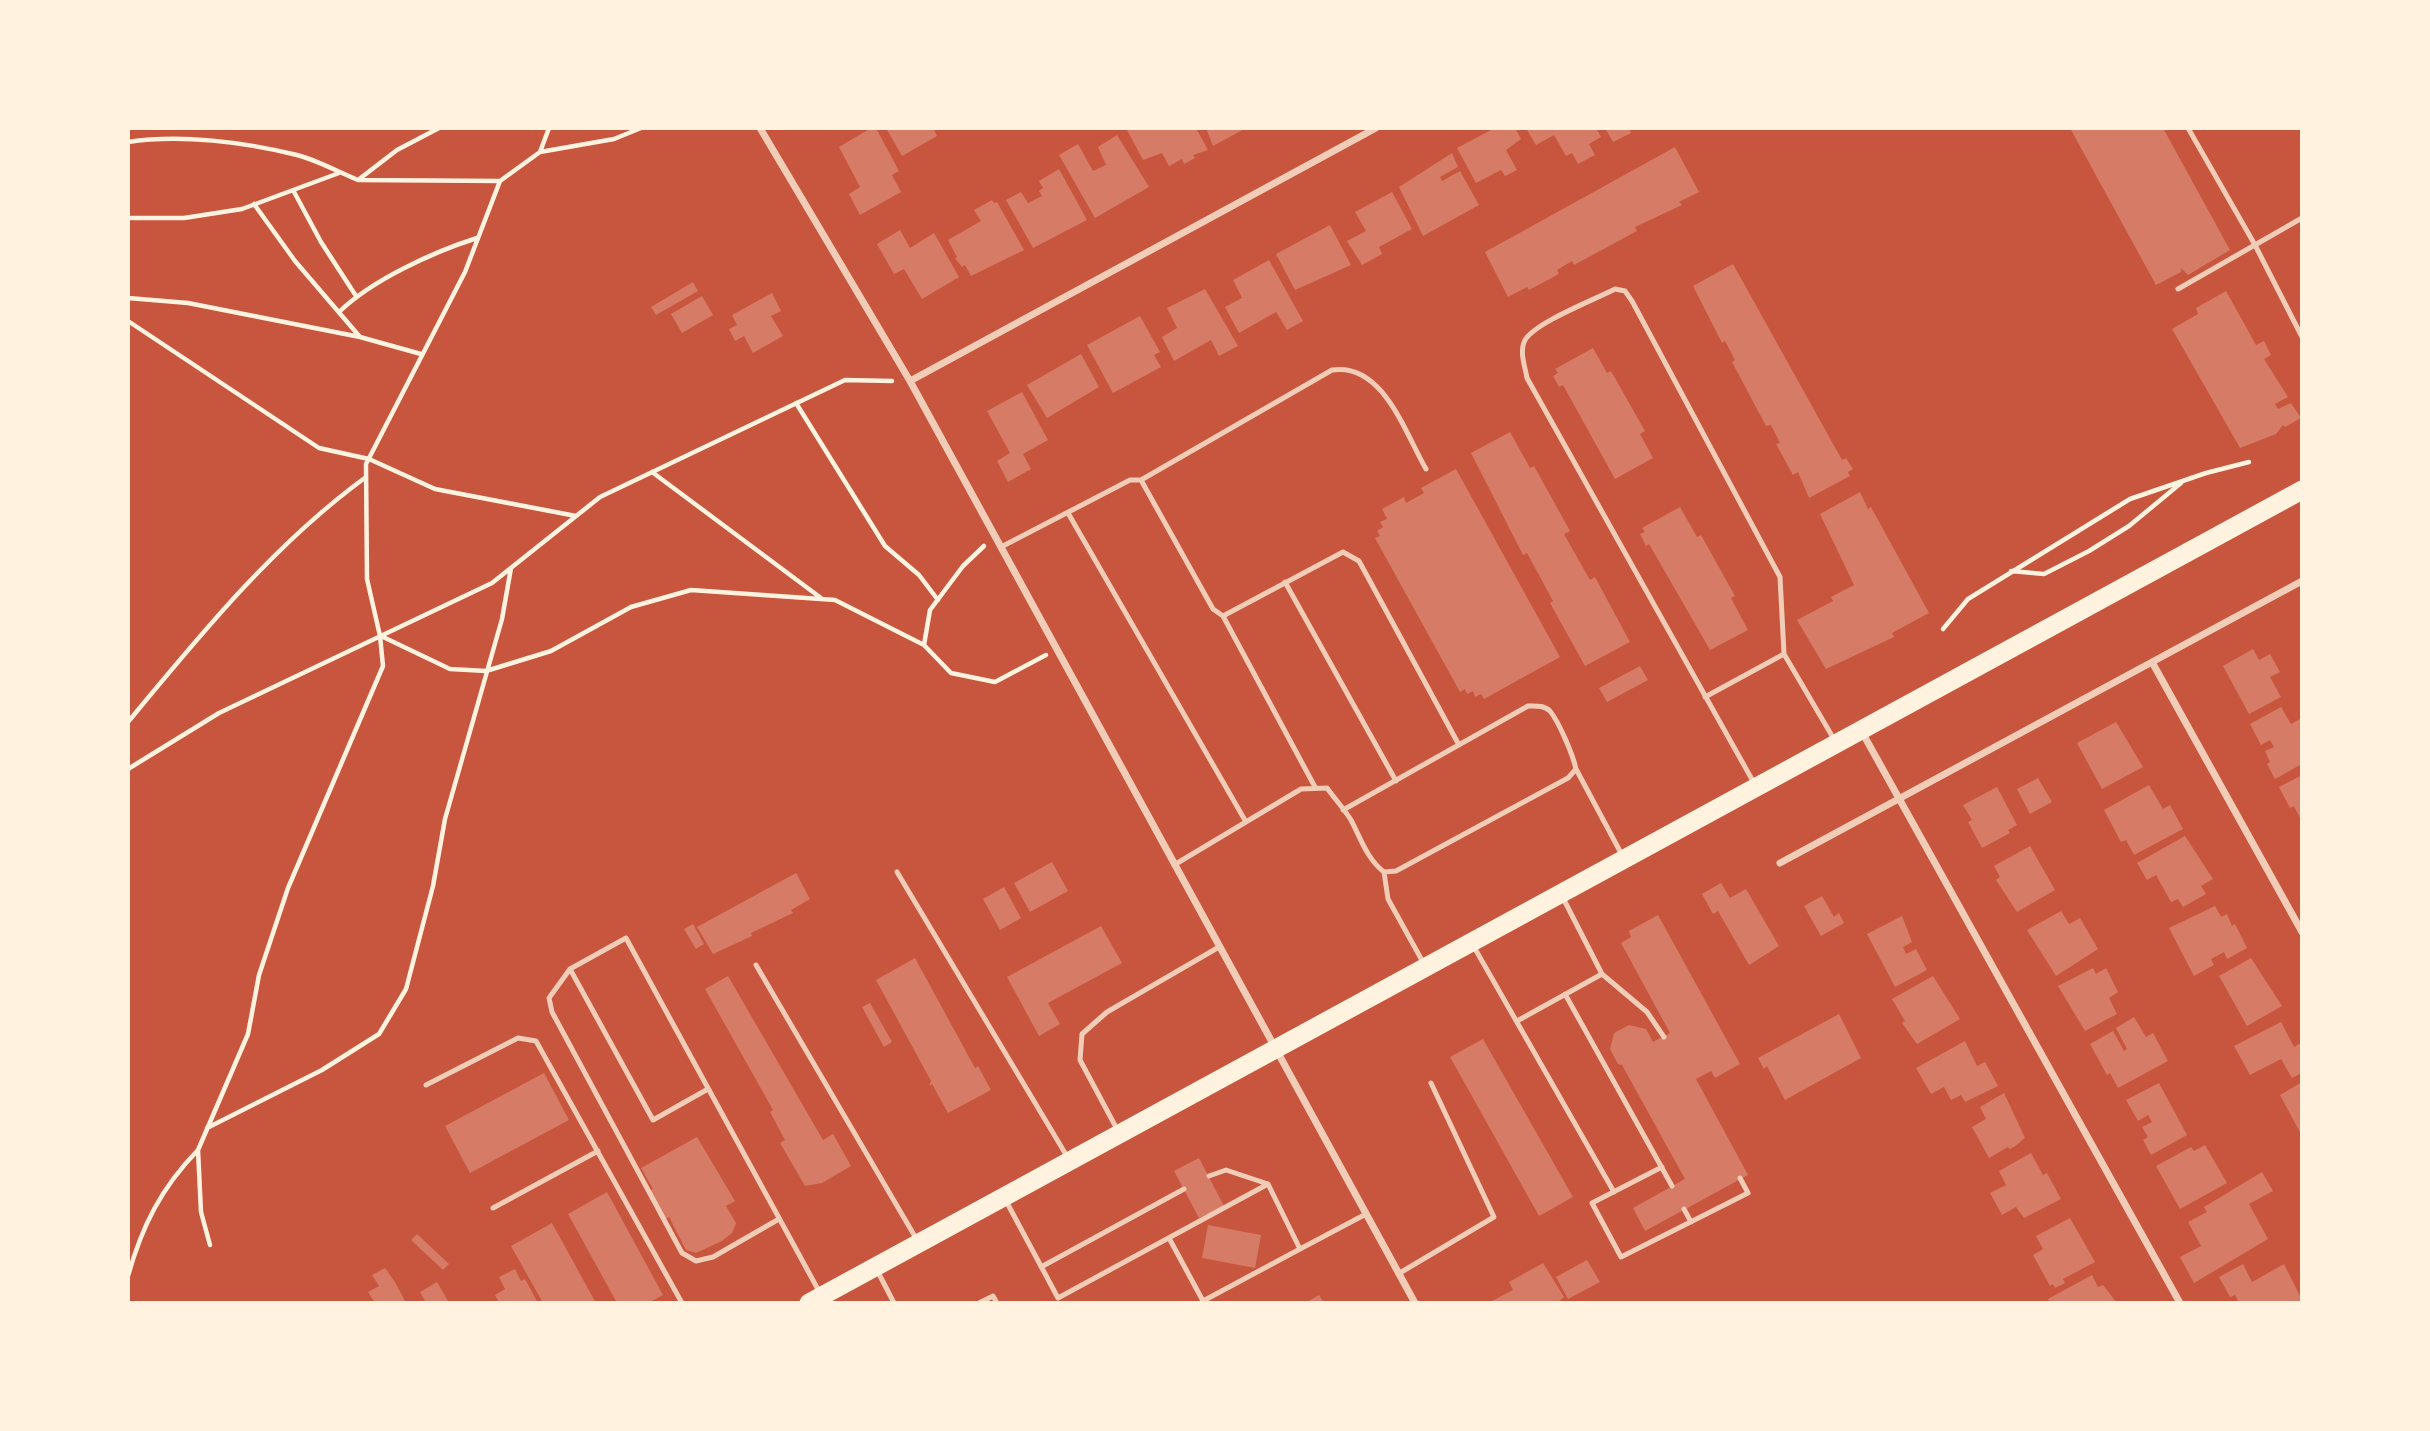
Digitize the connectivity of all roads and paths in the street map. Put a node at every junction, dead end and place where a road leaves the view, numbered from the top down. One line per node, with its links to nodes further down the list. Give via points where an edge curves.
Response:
1 (439, 128): 10 (path, via 397,150)
2 (549, 128): 8 (path)
3 (641, 128): 8 (path, via 614,139)
4 (760, 128): 26 (street)
5 (1376, 128): 26 (street)
6 (2188, 128): 17 (lane)
7 (128, 142): 9 (path, via 230,144 299,155)
8 (540, 152): 11 (path)
9 (339, 173): 10 (path); 12 (path)
10 (358, 180): 11 (path)
11 (500, 181): 16 (path)
12 (292, 190): 13 (path); 19 (path)
13 (254, 204): 14 (path, via 184,218); 21 (path)
14 (128, 218)
15 (2302, 218): 17 (lane)
16 (478, 238): 19 (path, via 453,246); 25 (path)
17 (2255, 245): 18 (lane); 24 (lane)
18 (2178, 289)
19 (356, 296): 21 (path)
20 (128, 298): 23 (path, via 188,303)
21 (339, 312): 23 (path)
22 (128, 321): 28 (path, via 319,449)
23 (360, 337): 25 (path)
24 (2302, 337)
25 (421, 355): 28 (path)
26 (910, 381): 27 (path, via 845,380); 38 (street)
27 (796, 403): 31 (path); 45 (path, via 885,546 919,575)
28 (369, 459): 32 (path); 37 (path, via 435,489)
29 (2249, 462): 34 (path)
30 (1426, 469): 33 (lane, via 1387,399 1370,379 1346,368 1332,370)
31 (652, 472): 37 (path, via 600,497); 44 (path)
32 (366, 477): 48 (path, via 367,579); 55 (path, via 275,555)
33 (1141, 480): 36 (lane, via 1130,480); 46 (lane, via 1213,609)
34 (2183, 481): 41 (path, via 2130,499); 41 (path, via 2090,551 2044,574)
35 (2302, 491): 56 (highway)
36 (1068, 513): 39 (lane); 66 (lane)
37 (577, 516): 40 (path)
38 (995, 536): 39 (street); 45 (path, via 963,566)
39 (1000, 547): 50 (street)
40 (511, 567): 48 (path, via 492,583); 53 (path, via 502,619)
41 (2010, 571): 47 (path, via 1968,600)
42 (2302, 581): 52 (street)
43 (1284, 582): 46 (lane); 58 (lane, via 1343,552 1359,561); 61 (lane)
44 (821, 598): 49 (path, via 835,600); 53 (path, via 691,590 631,607 551,650)
45 (938, 600): 49 (path, via 930,610)
46 (1223, 616): 63 (lane)
47 (1943, 629)
48 (380, 636): 53 (path, via 450,669); 59 (path, via 219,713); 87 (path, via 383,666 288,888 259,975 248,1034)
49 (924, 645): 50 (path, via 951,673 995,682)
50 (1056, 649): 69 (street)
51 (1784, 654): 54 (lane); 54 (lane, via 1780,577 1625,291 1615,289 1537,329 1525,340 1522,351 1527,378); 57 (lane)
52 (2152, 662): 64 (street); 73 (street)
53 (485, 671): 87 (path, via 444,819 433,886 406,989 379,1034 322,1070)
54 (1705, 697): 62 (lane)
55 (128, 722)
56 (1860, 729): 57 (highway); 64 (street)
57 (1836, 742): 62 (highway)
58 (1459, 745): 60 (lane, via 1528,706 1541,706 1549,710); 61 (lane)
59 (128, 769)
60 (1576, 769): 67 (lane); 71 (lane, via 1556,785 1396,871)
61 (1396, 781): 65 (lane)
62 (1755, 786): 67 (highway)
63 (1315, 787): 65 (lane, via 1327,788); 66 (lane, via 1301,789)
64 (1899, 799): 68 (street); 119 (street)
65 (1343, 810): 71 (lane, via 1373,863)
66 (1246, 822): 69 (lane)
67 (1624, 858): 72 (highway)
68 (1780, 863)
69 (1174, 865): 75 (street)
70 (897, 872): 91 (lane)
71 (1384, 872): 77 (lane, via 1388,899)
72 (1560, 892): 74 (highway); 79 (lane)
73 (2302, 932)
74 (1471, 941): 77 (highway); 81 (lane)
75 (1219, 947): 83 (street); 88 (lane, via 1107,1012 1082,1034 1080,1060)
76 (756, 965): 106 (lane)
77 (1425, 967): 83 (highway)
78 (570, 969): 86 (lane, via 626,938); 86 (lane, via 653,1120); 103 (lane, via 549,998 552,1012 681,1253 696,1261 713,1256)
79 (1602, 974): 80 (lane); 82 (lane, via 1647,1012)
80 (1565, 994): 81 (lane); 92 (lane)
81 (1517, 1021): 98 (lane)
82 (1664, 1037)
83 (1274, 1049): 88 (highway); 102 (street)
84 (1431, 1083): 111 (lane, via 1494,1217)
85 (426, 1085): 90 (lane, via 518,1038 528,1038 541,1047)
86 (709, 1089): 103 (lane)
87 (207, 1128): 89 (path)
88 (1119, 1134): 91 (highway)
89 (198, 1150): 107 (path, via 201,1212); 112 (path, via 174,1175 139,1234)
90 (598, 1151): 100 (lane); 114 (lane)
91 (1070, 1161): 99 (highway)
92 (1662, 1167): 96 (lane); 98 (lane)
93 (1209, 1176): 95 (lane, via 1226,1170)
94 (1740, 1178): 104 (lane, via 1748,1193)
95 (1268, 1184): 105 (lane); 108 (lane)
96 (1672, 1186)
97 (1184, 1189): 110 (lane)
98 (1614, 1192): 104 (lane, via 1592,1203 1621,1257)
99 (1004, 1197): 106 (highway); 110 (lane)
100 (493, 1208)
101 (1684, 1209): 104 (lane)
102 (1366, 1214): 108 (lane); 111 (street)
103 (779, 1219): 113 (lane)
104 (1691, 1222)
105 (1169, 1238): 108 (lane, via 1203,1301); 110 (lane, via 1058,1298)
106 (919, 1243): 109 (highway)
107 (210, 1245)
108 (1300, 1249)
109 (875, 1267): 113 (highway); 115 (lane)
110 (1041, 1267)
111 (1398, 1273): 118 (street)
112 (128, 1276)
113 (815, 1300)
114 (682, 1303)
115 (894, 1303)
116 (979, 1303): 117 (lane, via 993,1296)
117 (997, 1303)
118 (1415, 1303)
119 (2180, 1303)

